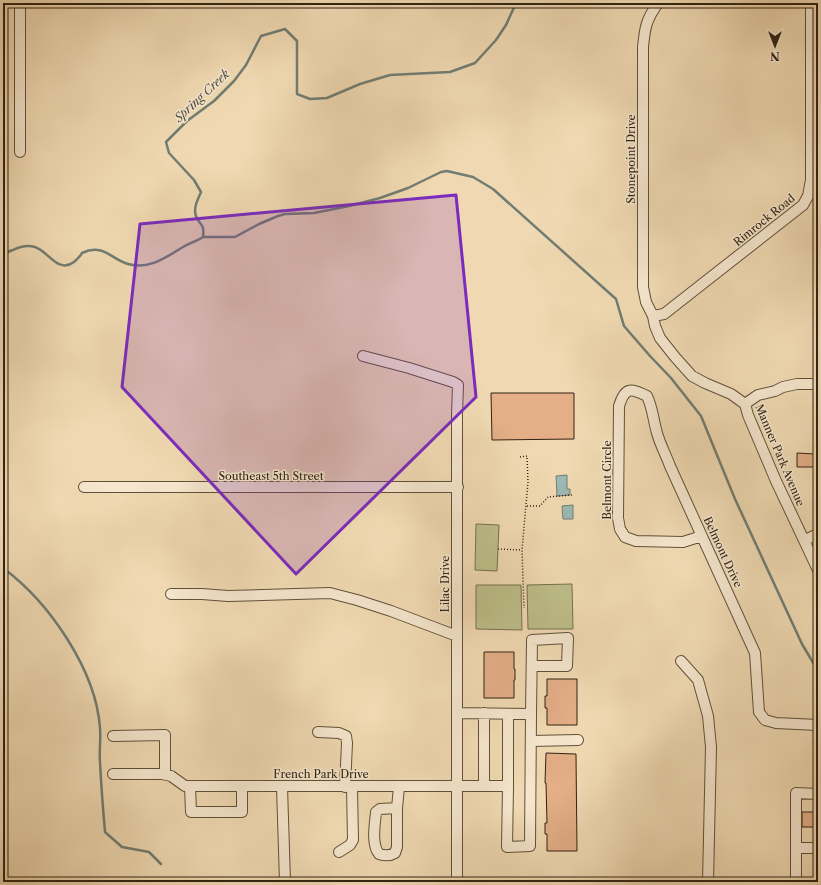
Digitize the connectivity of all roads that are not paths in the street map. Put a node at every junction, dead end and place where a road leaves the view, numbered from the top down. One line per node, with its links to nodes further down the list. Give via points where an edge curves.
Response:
1 (20, 3): 4 (street)
2 (658, 3): 5 (street, Stonepoint Drive, via 648,16 643,47 644,287 646,302)
3 (811, 3): 5 (street, Rimrock Road, via 811,180 806,200 803,205 664,314)
4 (20, 152)
5 (653, 316): 9 (street, Manner Park Avenue, via 660,338 692,376 731,394)
6 (363, 356): 10 (street, Lilac Drive, via 458,385)
7 (818, 384): 9 (street, via 783,387 758,395)
8 (647, 396): 13 (street, Belmont Drive, via 670,466); 13 (street, Belmont Circle, via 635,390 627,391 622,396 618,518 620,529 625,537 636,541 683,542)
9 (745, 404): 14 (street, Manner Park Avenue, via 776,482)
10 (458, 487): 11 (street, Southeast 5th Street); 17 (street, Lilac Drive)
11 (84, 488)
12 (818, 534): 14 (street)
13 (702, 536): 24 (street, Belmont Drive, via 756,653 759,712 765,720 776,723)
14 (805, 540): 15 (street, Manner Park Avenue)
15 (818, 570)
16 (171, 594): 17 (street, via 228,596 330,593 378,606)
17 (457, 636): 20 (street, Lilac Drive)
18 (681, 661): 46 (street, via 698,680 708,716 711,747)
19 (532, 666): 19 (street, via 532,640 568,638 567,666); 23 (street)
20 (457, 713): 21 (street); 36 (street, Lilac Drive)
21 (484, 713): 22 (street); 37 (street)
22 (508, 714): 23 (street); 38 (street)
23 (531, 714): 28 (street)
24 (818, 725)
25 (318, 732): 34 (street, via 339,732 346,736)
26 (113, 736): 30 (street, via 165,735)
27 (578, 740): 28 (street)
28 (531, 741): 38 (street, via 530,846 507,847)
29 (113, 774): 30 (street)
30 (165, 774): 31 (street)
31 (188, 786): 32 (street, French Park Drive); 32 (street, via 191,812 242,812)
32 (242, 786): 33 (street, French Park Drive)
33 (282, 786): 34 (street, French Park Drive); 44 (street)
34 (349, 786): 35 (street, French Park Drive); 43 (street, via 353,840)
35 (399, 786): 36 (street, French Park Drive); 40 (street)
36 (456, 786): 37 (street, French Park Drive); 45 (street, Lilac Drive)
37 (484, 786): 38 (street, French Park Drive)
38 (508, 786)
39 (818, 794): 41 (street, via 796,794)
40 (397, 808): 40 (street, via 395,853 385,856 378,854 375,840 376,812 380,809)
41 (796, 848): 42 (street); 47 (street)
42 (818, 848)
43 (339, 852)
44 (285, 882)
45 (457, 882)
46 (708, 882)
47 (796, 882)

